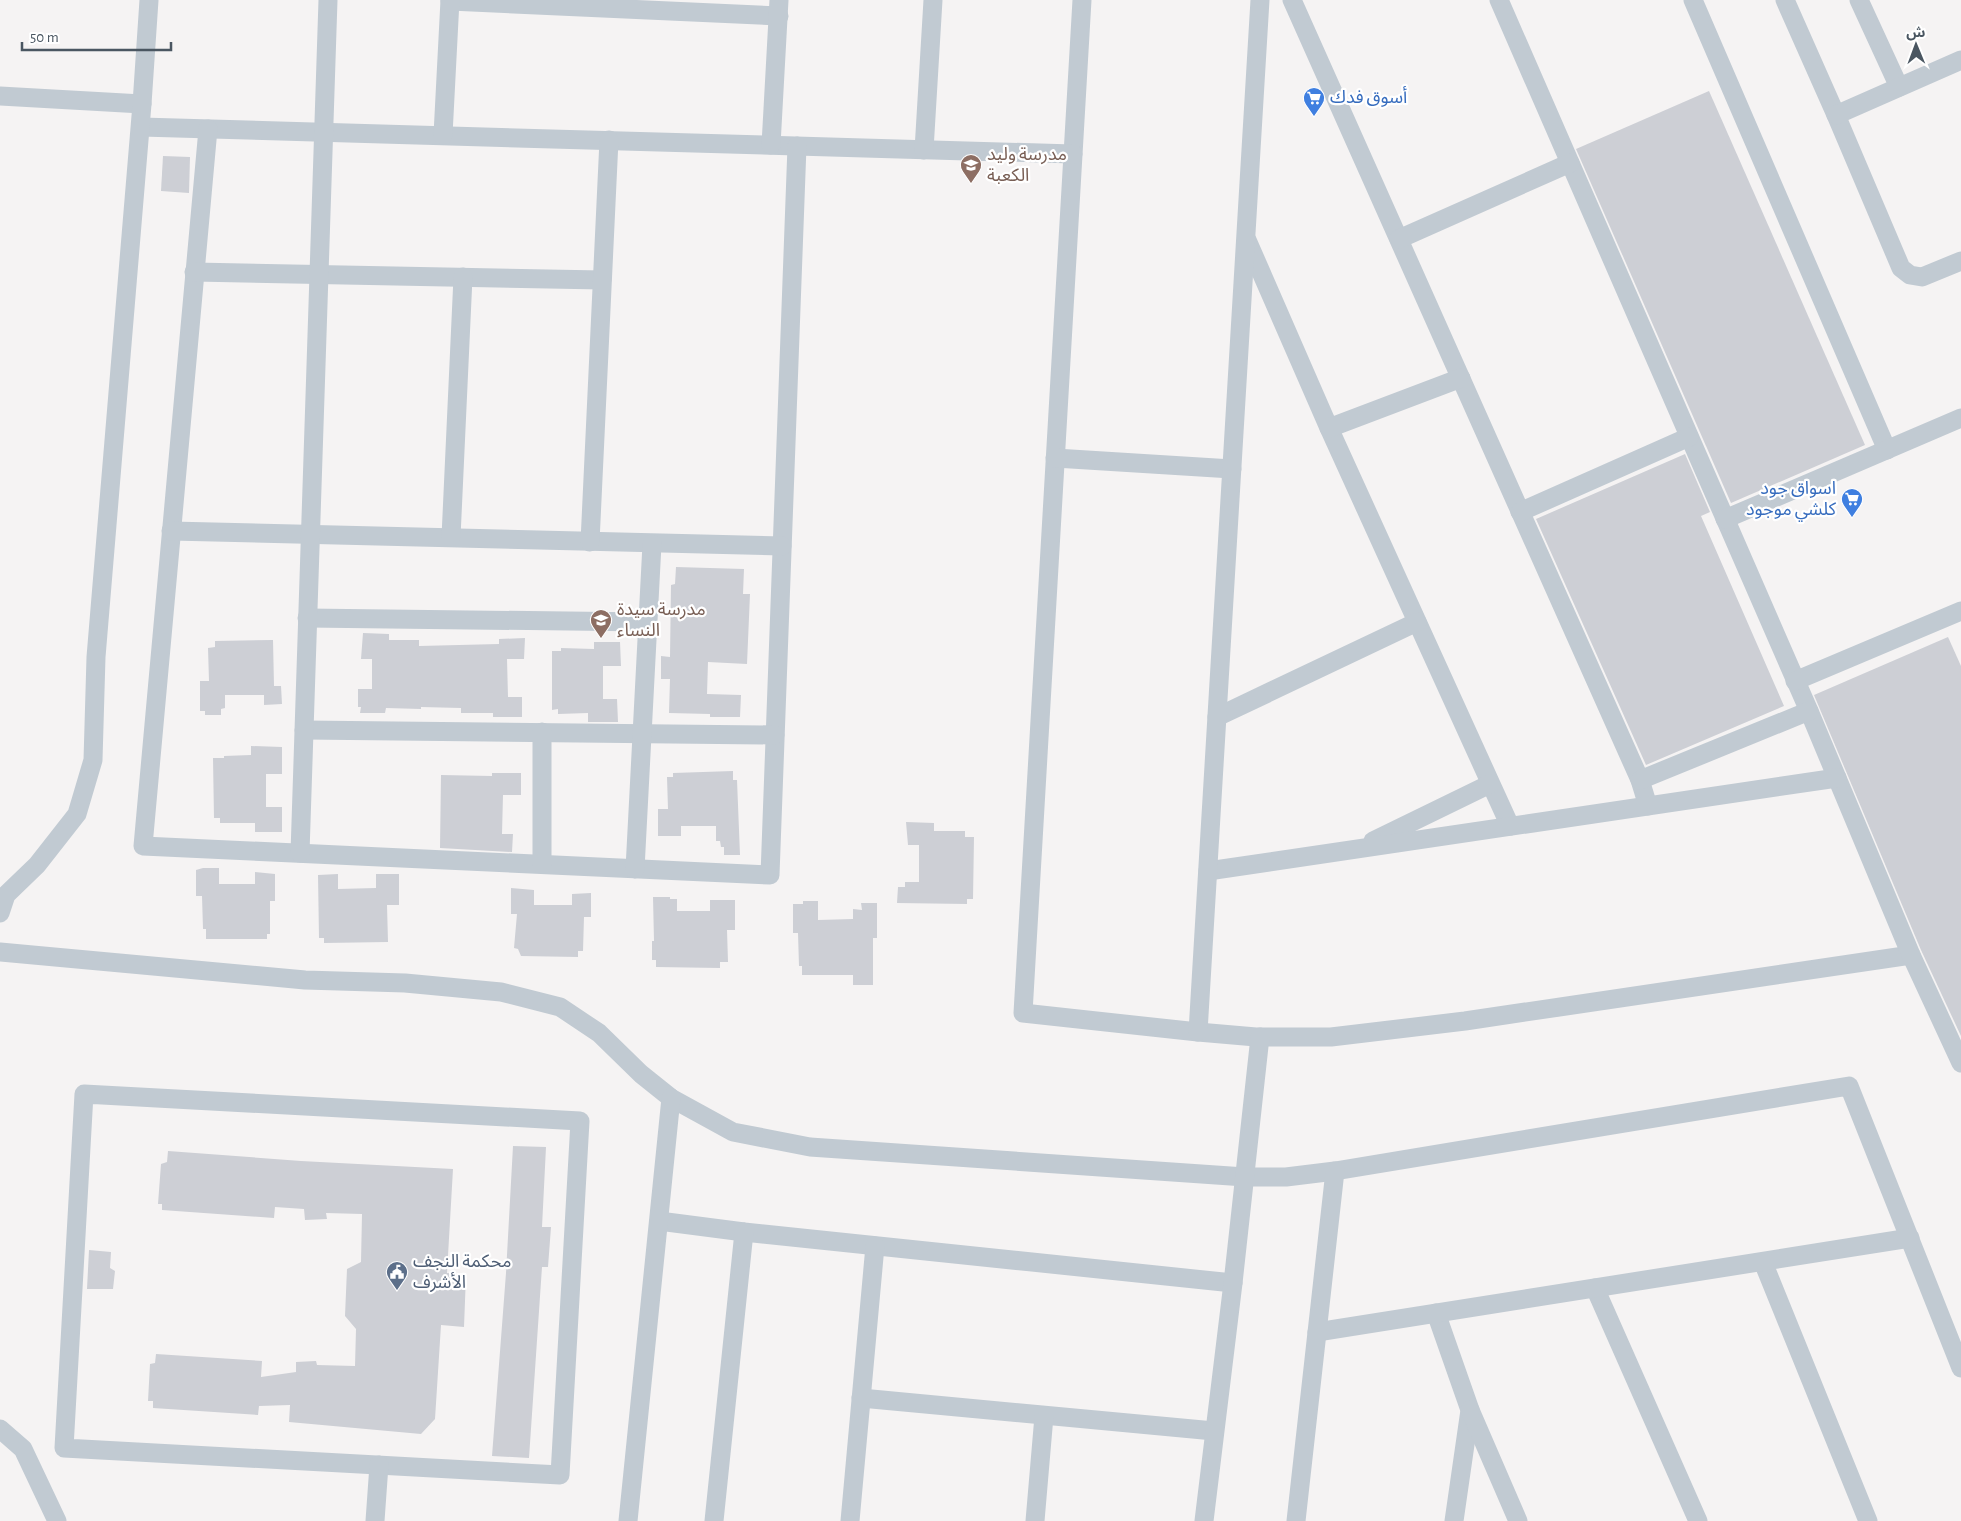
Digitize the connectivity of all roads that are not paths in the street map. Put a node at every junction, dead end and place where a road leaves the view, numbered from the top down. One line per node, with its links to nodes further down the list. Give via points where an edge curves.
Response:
1 (149, 0): 18 (street)
2 (328, 0): 22 (street)
3 (933, 0): 27 (street)
4 (1082, 0): 28 (street)
5 (1260, 0): 30 (street)
6 (1292, 0): 31 (street)
7 (1499, 0): 29 (street)
8 (1693, 0): 41 (street)
9 (1785, 0): 19 (street)
10 (1860, 0): 16 (street)
11 (450, 1): 12 (street); 23 (street)
12 (591, 4): 13 (street)
13 (697, 6): 14 (street)
14 (779, 8): 25 (street)
15 (1961, 60): 16 (street)
16 (1899, 87): 19 (street)
17 (0, 96): 18 (street)
18 (142, 104): 20 (street)
19 (1836, 115): 32 (street, via 1901,268 1910,276 1922,277)
20 (141, 126): 21 (street); 73 (street, via 96,657 93,760 77,814 37,865 6,895)
21 (208, 129): 22 (street); 33 (street)
22 (324, 132): 23 (street); 34 (street)
23 (443, 136): 24 (street)
24 (608, 140): 25 (street); 36 (street)
25 (771, 145): 26 (street)
26 (797, 146): 27 (street); 51 (street)
27 (924, 150): 28 (street)
28 (1073, 154): 42 (street)
29 (1570, 163): 31 (street); 40 (street)
30 (1246, 237): 39 (street); 43 (street)
31 (1399, 239): 37 (street)
32 (1961, 261)
33 (194, 272): 34 (street); 46 (street)
34 (319, 274): 35 (street); 47 (street)
35 (463, 277): 36 (street); 48 (street)
36 (602, 280): 49 (street)
37 (1461, 378): 39 (street); 44 (street)
38 (1961, 418): 41 (street)
39 (1329, 428): 55 (street)
40 (1689, 437): 44 (street); 45 (street)
41 (1887, 450): 45 (street)
42 (1055, 458): 43 (street); 76 (street, via 1023,1013)
43 (1232, 469): 58 (street)
44 (1520, 512): 64 (street)
45 (1725, 518): 56 (street)
46 (171, 532): 47 (street); 69 (street, via 142,846)
47 (309, 534): 48 (street); 53 (street)
48 (451, 538): 49 (street)
49 (590, 542): 50 (street)
50 (652, 544): 51 (street); 54 (street)
51 (782, 546): 62 (street)
52 (1960, 615): 56 (street)
53 (307, 618): 54 (street); 59 (street)
54 (648, 622): 61 (street)
55 (1417, 622): 58 (street); 65 (street)
56 (1795, 681): 57 (street)
57 (1808, 711): 63 (street); 64 (street)
58 (1217, 717): 72 (street)
59 (304, 730): 60 (street); 69 (street)
60 (542, 732): 61 (street); 70 (street)
61 (642, 733): 62 (street); 71 (street)
62 (775, 735): 71 (street, via 770,875)
63 (1837, 778): 66 (street); 75 (street)
64 (1640, 780): 66 (street)
65 (1490, 784): 67 (street); 68 (street)
66 (1648, 806): 67 (street)
67 (1510, 826): 68 (street)
68 (1357, 849): 72 (street)
69 (300, 853): 70 (street)
70 (542, 864): 71 (street)
71 (635, 869)
72 (1208, 871): 76 (street)
73 (0, 913)
74 (0, 952): 79 (street, via 305,980 405,983 501,992 560,1007 598,1033 640,1074)
75 (1911, 955): 77 (street, via 1399,1030 1331,1037); 78 (street)
76 (1198, 1032): 77 (street)
77 (1260, 1037): 81 (street)
78 (1961, 1063)
79 (671, 1098): 81 (street, via 733,1132 810,1147); 82 (street)
80 (1335, 1171): 81 (street, via 1286,1177); 84 (street, via 1849,1086); 90 (street)
81 (1245, 1177): 87 (street)
82 (658, 1221): 83 (street); 100 (street)
83 (744, 1232): 85 (street); 101 (street)
84 (1910, 1238): 86 (street); 91 (street)
85 (875, 1246): 87 (street); 92 (street)
86 (1762, 1262): 88 (street); 109 (street)
87 (1234, 1283): 96 (street)
88 (1595, 1288): 89 (street); 108 (street)
89 (1436, 1313): 90 (street); 93 (street)
90 (1317, 1332): 105 (street)
91 (1961, 1368)
92 (861, 1398): 94 (street); 102 (street)
93 (1470, 1410): 106 (street); 107 (street)
94 (1044, 1416): 96 (street); 103 (street)
95 (0, 1429): 98 (street, via 23,1448)
96 (1214, 1431): 104 (street)
97 (379, 1465): 97 (street, via 64,1448 84,1094 580,1121 560,1475); 99 (street)
98 (57, 1521)
99 (376, 1521)
100 (628, 1521)
101 (714, 1521)
102 (850, 1521)
103 (1035, 1521)
104 (1204, 1521)
105 (1296, 1521)
106 (1454, 1521)
107 (1518, 1521)
108 (1698, 1521)
109 (1868, 1521)

